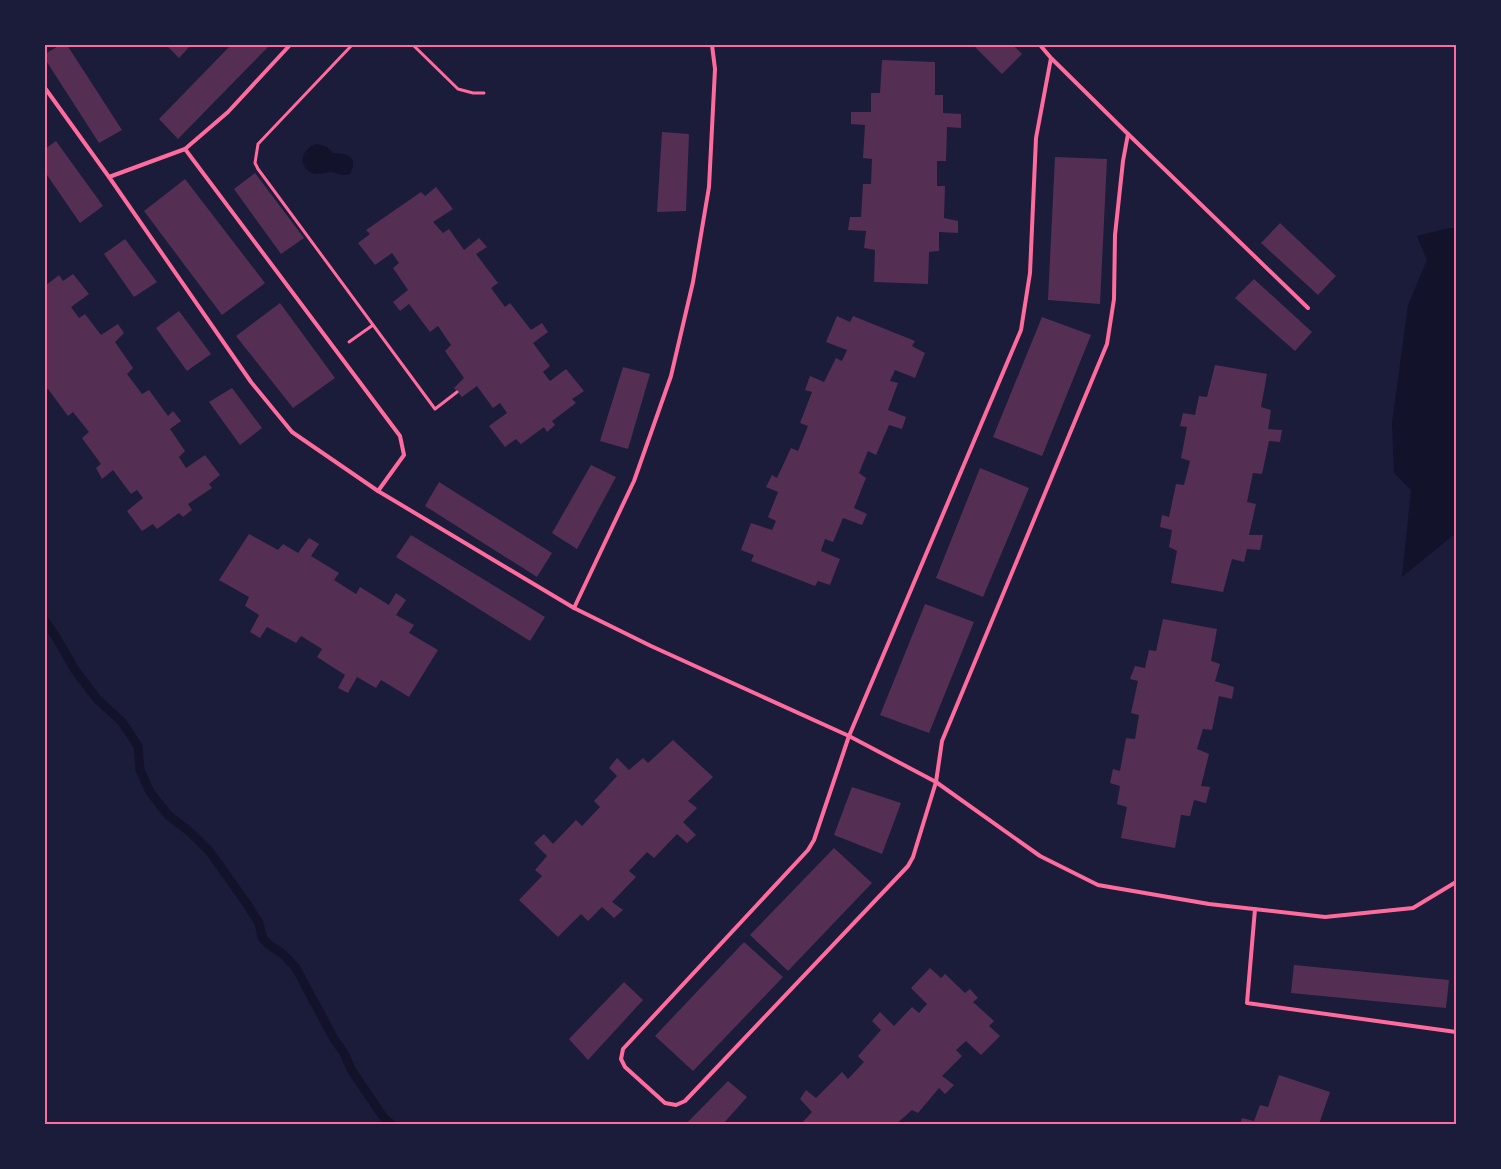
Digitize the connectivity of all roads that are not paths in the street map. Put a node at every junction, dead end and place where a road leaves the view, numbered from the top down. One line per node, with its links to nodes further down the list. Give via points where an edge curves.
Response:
1 (290, 45): 7 (lane, via 228,112)
2 (712, 45): 11 (lane, via 714,69 709,187 693,282 671,376 634,481)
3 (1040, 45): 4 (lane)
4 (1051, 58): 6 (lane); 12 (lane, via 1036,138 1030,273 1020,330)
5 (45, 88): 8 (lane)
6 (1128, 134): 9 (lane); 13 (lane, via 1115,235 1114,299 1107,344 942,741)
7 (185, 149): 8 (lane); 10 (lane, via 400,436 404,455)
8 (109, 177): 10 (lane, via 251,382 292,432)
9 (1308, 308)
10 (378, 491): 11 (lane)
11 (574, 608): 12 (lane)
12 (849, 736): 13 (lane); 13 (lane, via 808,850 623,1048 621,1059 625,1067 665,1103 676,1105 686,1101 908,866)
13 (936, 782): 15 (lane, via 1040,856 1098,885)
14 (1456, 882): 15 (lane, via 1414,908 1325,917)
15 (1254, 909): 16 (lane, via 1247,1003)
16 (1456, 1032)

